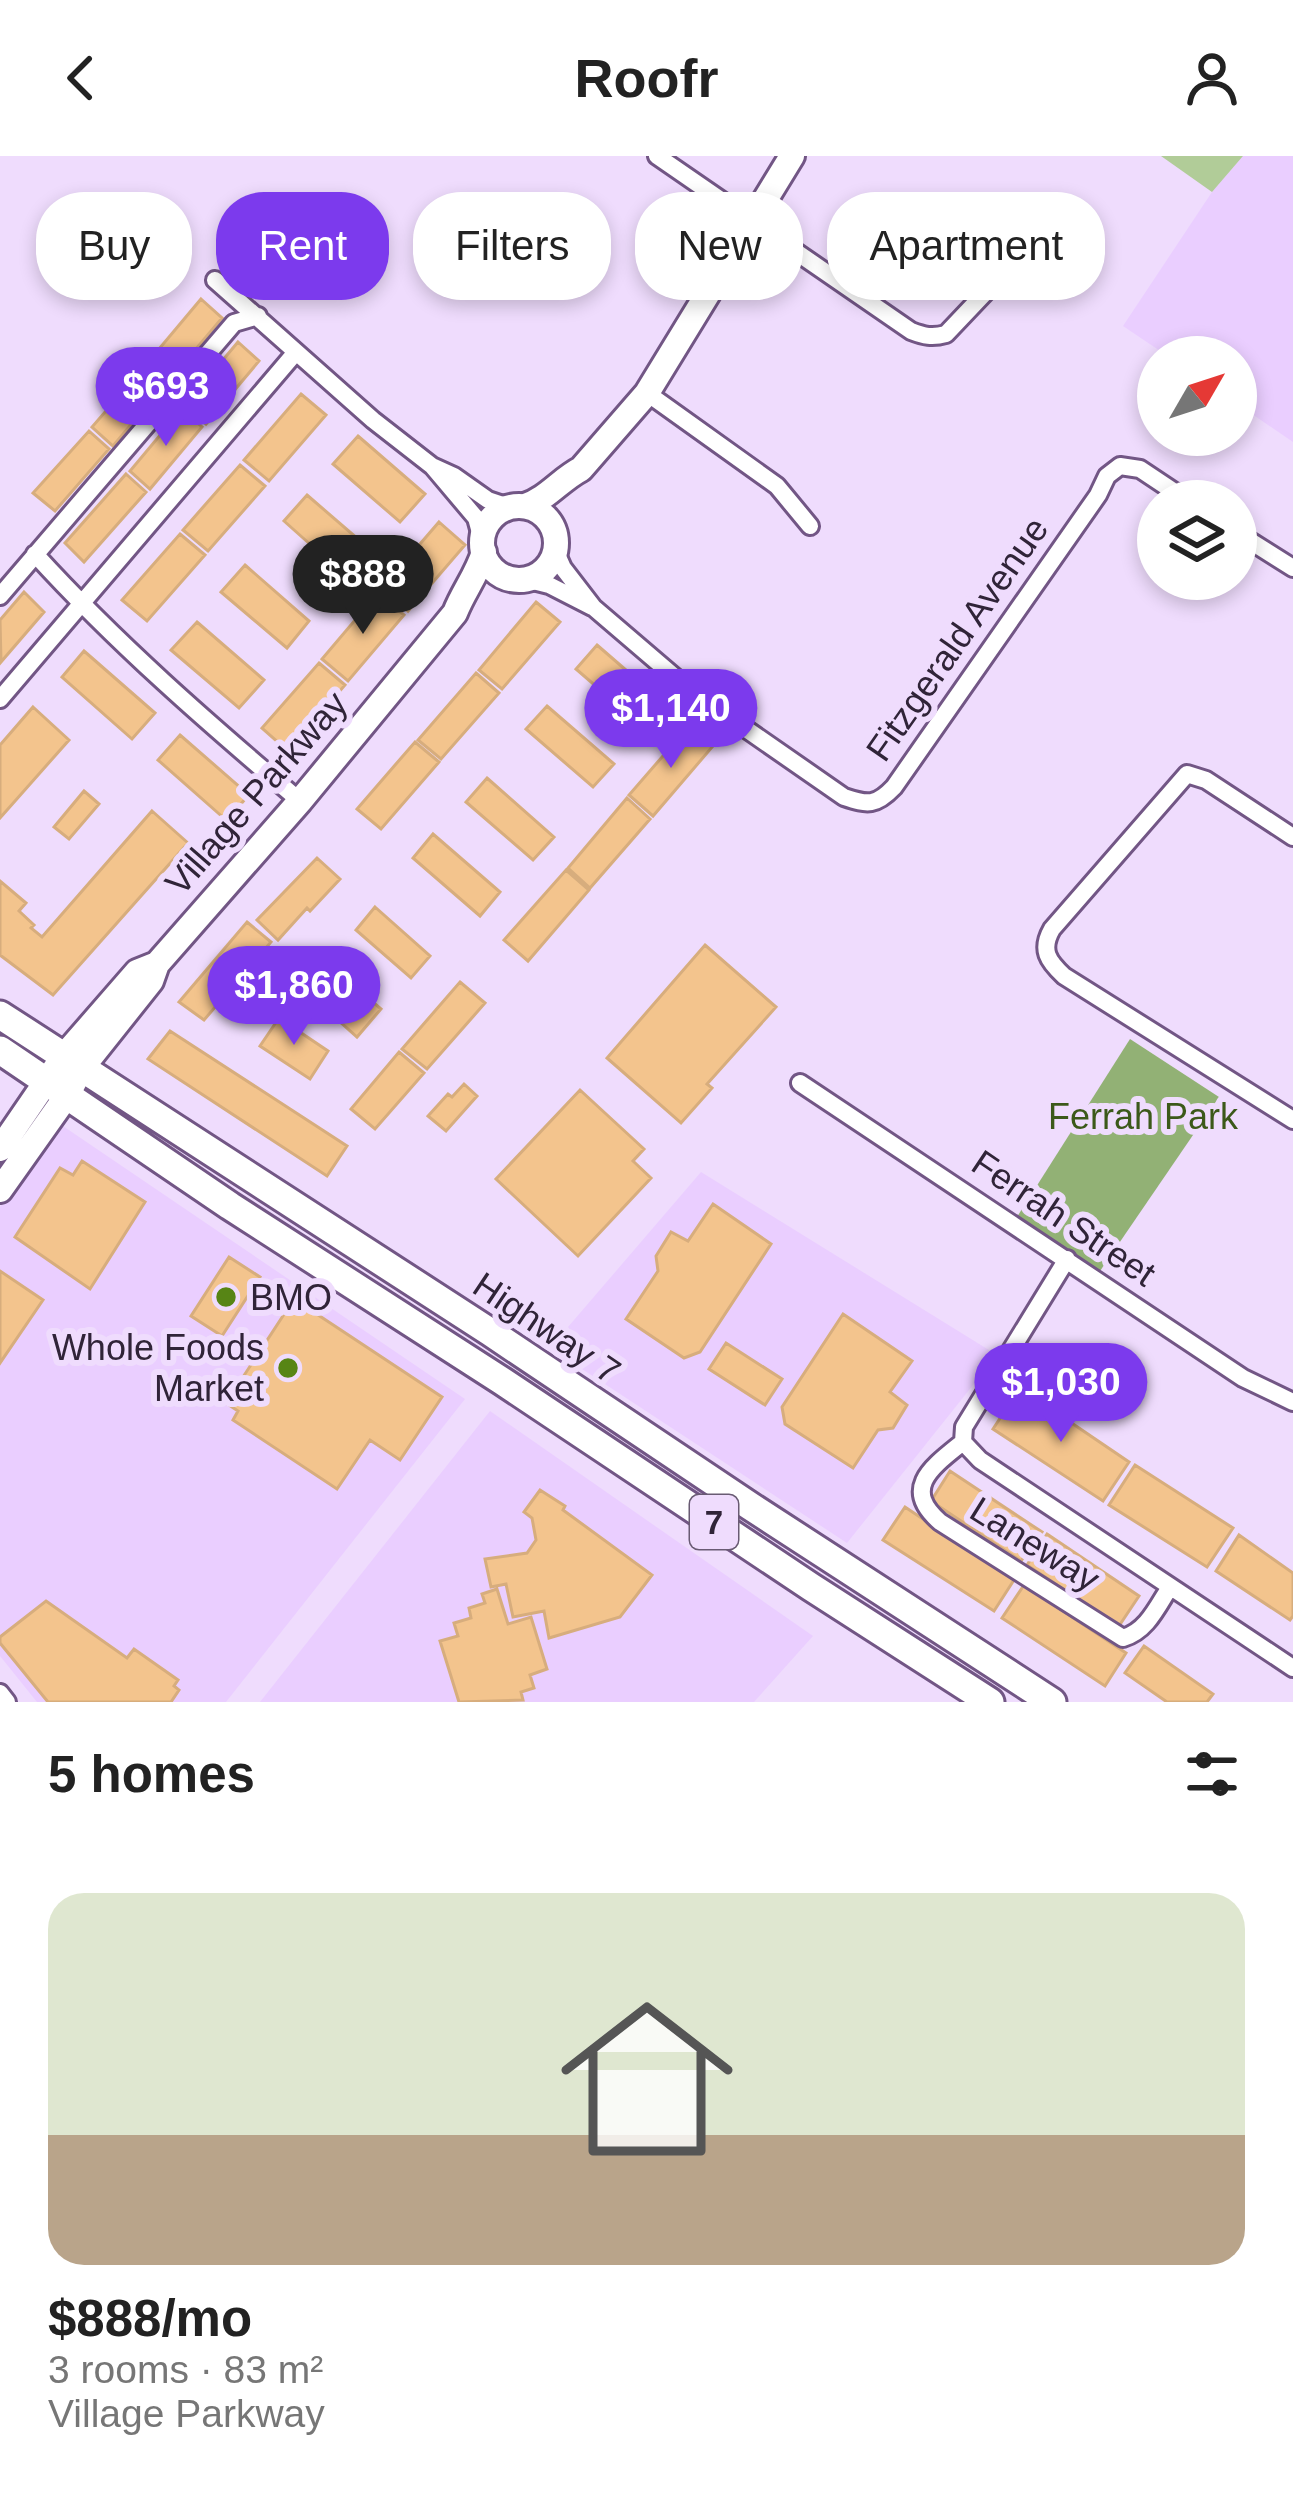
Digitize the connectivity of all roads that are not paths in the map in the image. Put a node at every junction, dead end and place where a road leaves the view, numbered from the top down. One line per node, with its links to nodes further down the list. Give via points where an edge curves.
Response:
1 (657, 156): 3 (street)
2 (792, 156): 4 (main road)
3 (710, 192)
4 (770, 192)
5 (215, 280): 9 (street)
6 (704, 300): 11 (main road)
7 (866, 300): 8 (street, via 934,338)
8 (978, 300)
9 (258, 316): 10 (street); 20 (street, via 235,323)
10 (296, 352): 12 (street); 24 (street)
11 (647, 393): 13 (main road); 16 (street, via 766,477)
12 (432, 466): 15 (street, via 488,500); 19 (street, via 476,518)
13 (580, 469): 15 (main road, via 546,497); 17 (main road)
14 (1156, 480): 25 (street, Fitzgerald Avenue, via 1120,466 1107,476 883,800 844,797 690,690)
15 (517, 507): 17 (main road, via 543,514); 19 (main road, via 490,520)
16 (810, 526)
17 (555, 541): 22 (main road, via 544,569); 25 (street, Fitzgerald Avenue, via 563,568)
18 (1257, 545): 21 (street)
19 (483, 546): 22 (main road, via 494,569); 26 (main road, Village Parkway)
20 (35, 554): 23 (street); 24 (street)
21 (1293, 568)
22 (518, 579): 25 (street, Fitzgerald Avenue, via 541,581); 26 (main road, Village Parkway)
23 (0, 596)
24 (82, 604): 27 (street); 28 (street)
25 (592, 608)
26 (455, 614): 28 (main road, Village Parkway)
27 (0, 698)
28 (300, 801): 32 (main road, Village Parkway)
29 (1293, 837): 34 (street, via 1187,774 1052,929 1044,950 1064,976)
30 (0, 1016): 32 (main road, Highway 7 / 7)
31 (0, 1049): 32 (main road, Highway 7 / 7)
32 (64, 1075): 35 (main road); 36 (main road); 44 (main road, Highway 7 / 7, via 230,1206); 45 (main road, Highway 7 / 7, via 490,1332)
33 (800, 1083): 37 (street, Ferrah Street)
34 (1293, 1120)
35 (0, 1150)
36 (0, 1190)
37 (1067, 1259): 38 (street, Ferrah Street, via 1243,1378); 39 (street, via 964,1426)
38 (1293, 1402)
39 (963, 1442): 40 (street); 40 (street, Laneway, via 923,1484 920,1497 940,1522 1123,1638 1144,1627)
40 (1170, 1587): 41 (street)
41 (1293, 1668)
42 (0, 1694): 43 (street)
43 (7, 1702)
44 (990, 1702)
45 (1052, 1702)

